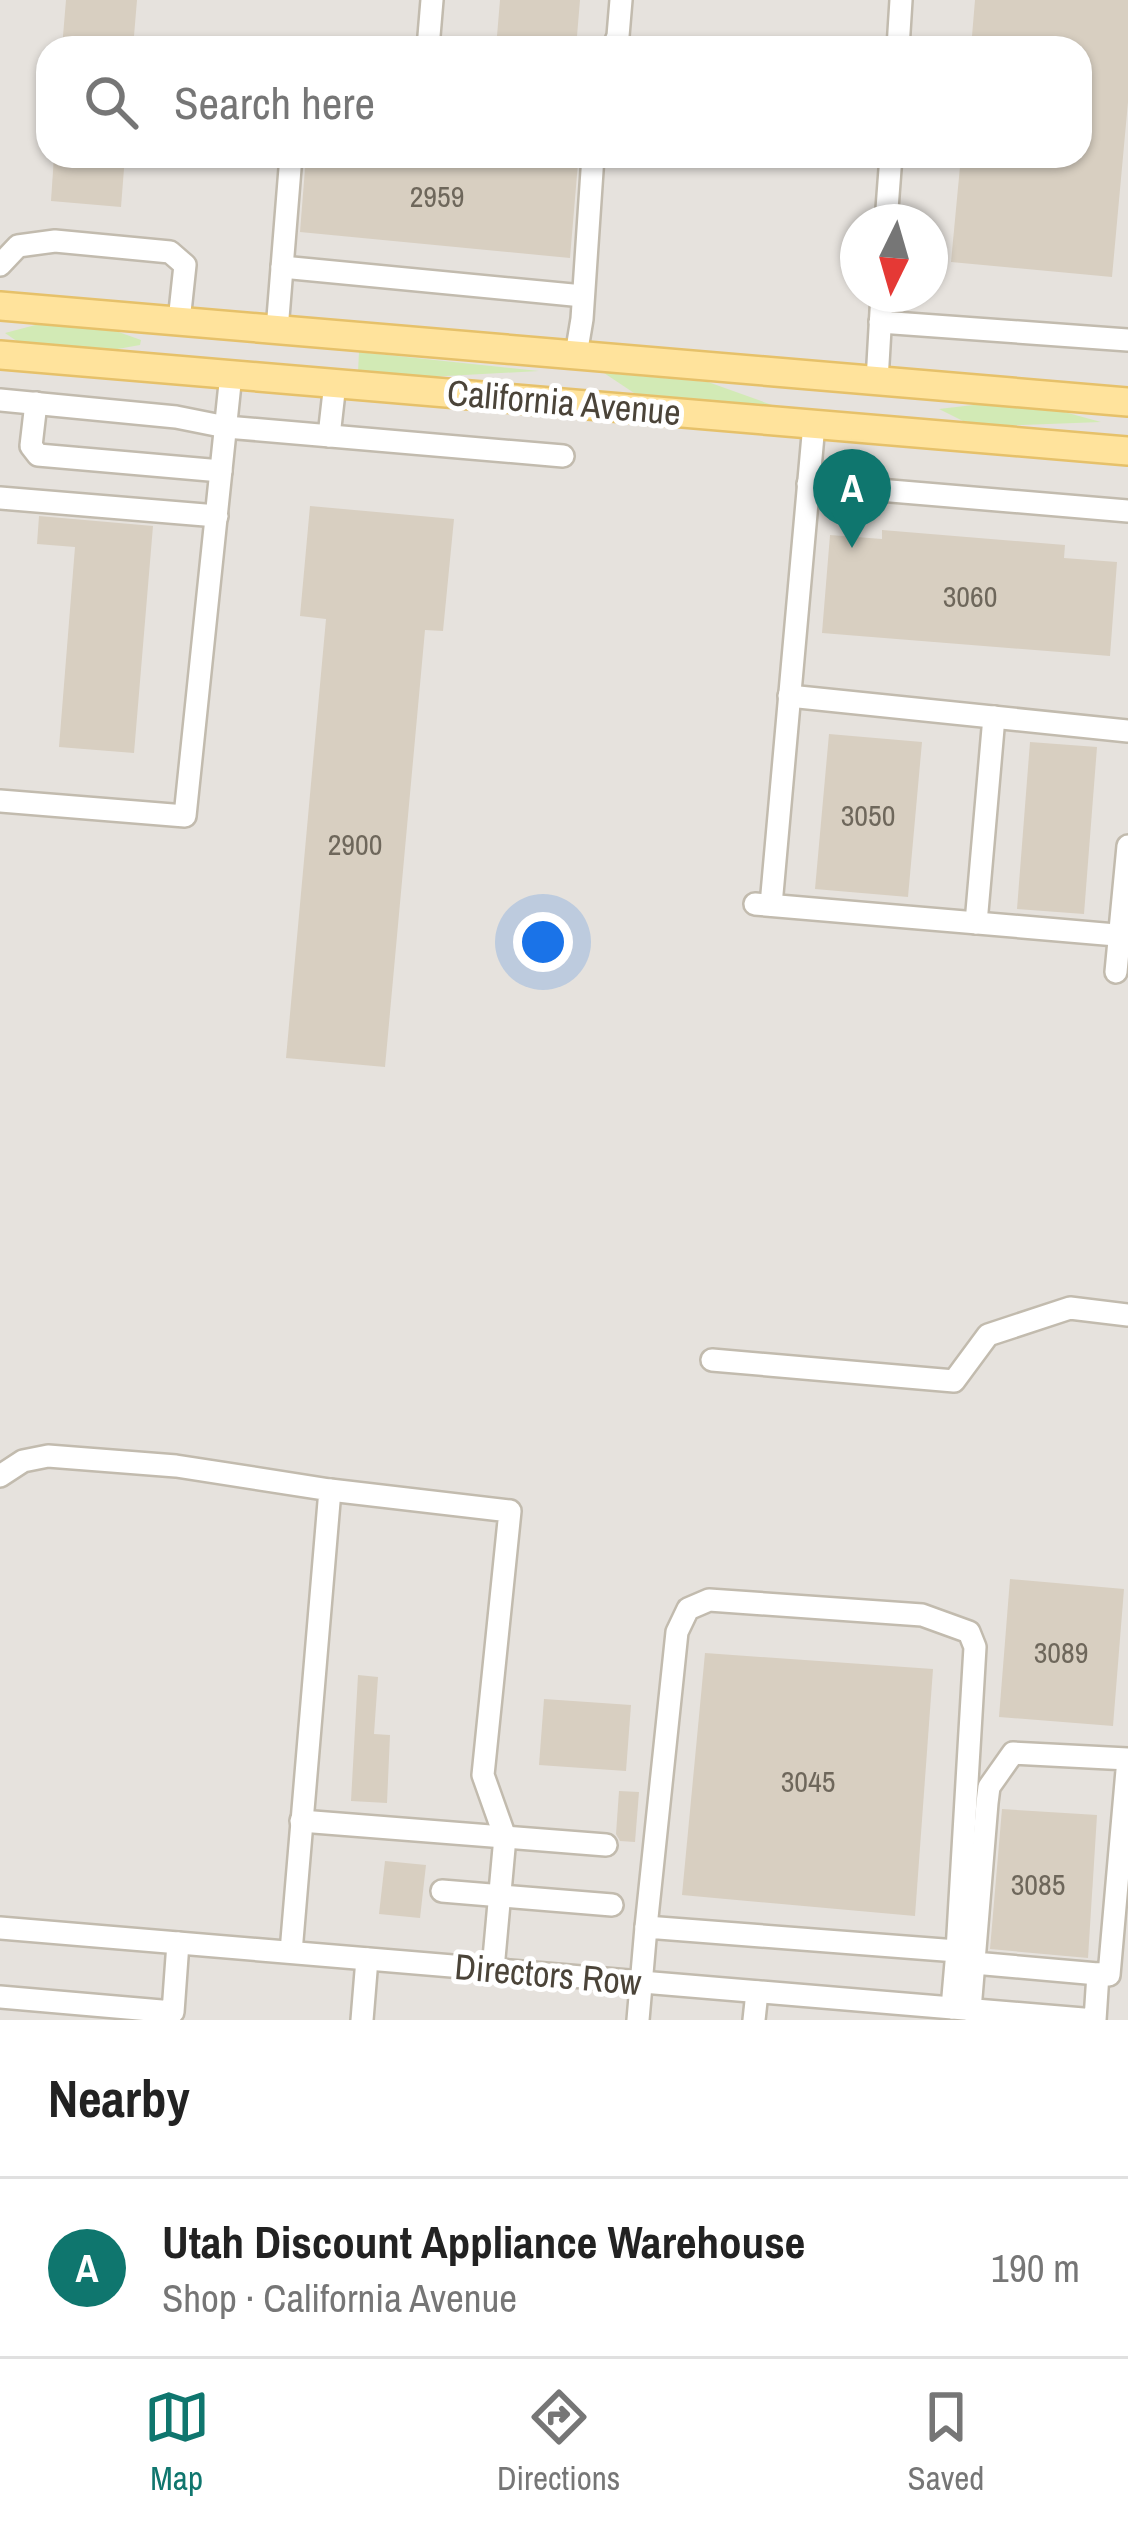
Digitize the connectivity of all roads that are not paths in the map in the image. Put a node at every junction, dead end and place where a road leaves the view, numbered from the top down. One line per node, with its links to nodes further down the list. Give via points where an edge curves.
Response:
1 (431, 0): 4 (street)
2 (621, 0): 5 (street)
3 (902, 0): 6 (street)
4 (429, 36)
5 (618, 36)
6 (899, 36)
7 (290, 168): 12 (street)
8 (592, 168): 13 (street)
9 (890, 168): 10 (street)
10 (887, 204)
11 (0, 265): 16 (street, via 18,246 55,241 170,252 185,266)
12 (283, 266): 13 (street); 18 (street)
13 (583, 296): 21 (street)
14 (0, 306): 16 (main road, California Avenue)
15 (881, 312): 17 (street)
16 (179, 322): 18 (main road, California Avenue); 22 (main road)
17 (880, 322): 19 (street); 25 (street)
18 (277, 330): 21 (main road, California Avenue); 24 (main road)
19 (1128, 340)
20 (0, 355): 22 (main road, California Avenue)
21 (576, 355): 25 (main road, California Avenue); 30 (main road)
22 (176, 369): 23 (main road, California Avenue)
23 (231, 374): 24 (main road, California Avenue); 33 (street)
24 (274, 378): 26 (main road, California Avenue)
25 (864, 380): 28 (main road, California Avenue); 32 (main road)
26 (334, 383): 30 (main road, California Avenue); 34 (street)
27 (0, 400): 29 (street)
28 (1128, 402)
29 (36, 403): 33 (street); 37 (street, via 31,446 38,455)
30 (571, 403): 31 (main road, California Avenue)
31 (814, 424): 32 (main road, California Avenue); 38 (street)
32 (847, 426): 35 (main road, California Avenue)
33 (226, 427): 34 (street); 37 (street)
34 (329, 436): 36 (street)
35 (1128, 451)
36 (563, 457)
37 (221, 472): 41 (street)
38 (808, 484): 40 (street); 42 (street)
39 (0, 498): 41 (street)
40 (1128, 512)
41 (217, 516): 45 (street, via 185,816)
42 (789, 696): 43 (street); 47 (street, via 763,904)
43 (994, 717): 44 (street); 47 (street)
44 (1128, 730)
45 (0, 801)
46 (1128, 846): 48 (street)
47 (976, 923): 48 (street)
48 (1124, 936): 49 (street)
49 (1115, 972)
50 (1128, 1315): 51 (street, via 1070,1308 988,1334 954,1381)
51 (712, 1360)
52 (0, 1476): 53 (street, via 48,1456)
53 (330, 1490): 55 (street); 56 (street, via 510,1511 483,1775)
54 (1128, 1755): 65 (street, via 1012,1754 989,1787); 68 (street, via 1109,1976)
55 (301, 1821): 56 (street); 64 (street)
56 (505, 1838): 57 (street); 59 (street)
57 (606, 1845)
58 (442, 1891): 59 (street)
59 (500, 1895): 60 (street); 67 (street)
60 (612, 1904)
61 (646, 1927): 65 (street); 65 (street, via 676,1632 688,1609 709,1600 922,1616 970,1632 975,1647); 69 (street)
62 (0, 1928): 63 (street, Directors Row)
63 (178, 1943): 64 (street, Directors Row); 73 (street)
64 (291, 1952): 66 (street, Directors Row)
65 (965, 1957): 68 (street); 72 (street)
66 (367, 1959): 67 (street, Directors Row); 76 (street)
67 (494, 1970): 69 (street, Directors Row)
68 (1098, 1975): 79 (street)
69 (641, 1982): 70 (street, Directors Row); 77 (street)
70 (757, 1992): 72 (street, Directors Row); 78 (street)
71 (14, 2005): 73 (street)
72 (961, 2009): 74 (street, Directors Row)
73 (172, 2016)
74 (1010, 2016): 75 (street, Directors Row)
75 (1079, 2019): 79 (street, Directors Row)
76 (362, 2020)
77 (638, 2020)
78 (754, 2020)
79 (1095, 2020)

